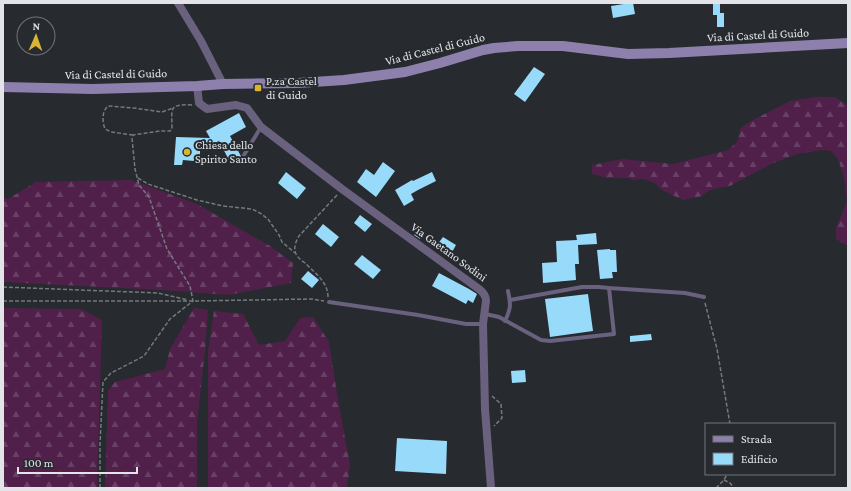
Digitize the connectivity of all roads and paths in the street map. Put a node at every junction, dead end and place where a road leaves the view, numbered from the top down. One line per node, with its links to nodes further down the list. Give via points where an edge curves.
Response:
1 (178, 3): 3 (street)
2 (848, 44): 3 (street, Via di Castel di Guido, via 669,54 616,53 563,46 505,46 405,72 377,76 298,83)
3 (223, 84): 4 (street, Via di Castel di Guido)
4 (197, 86): 5 (street, Via di Castel di Guido, via 93,89); 6 (street, via 199,103)
5 (3, 87)
6 (202, 106): 7 (path, via 180,104); 8 (street, Via Gaetano Sodini, via 206,109 236,105 247,108)
7 (173, 108): 9 (path, via 170,131); 9 (path, via 162,112 108,106 105,108 105,129)
8 (260, 127): 10 (lane); 12 (street, Via Gaetano Sodini)
9 (133, 135): 11 (path)
10 (244, 154)
11 (137, 177): 13 (path, via 148,184 197,200 252,209 268,219 282,242); 20 (path, via 149,197 167,249 190,286)
12 (342, 189): 13 (path, via 299,236 295,244); 22 (street, Via Gaetano Sodini, via 480,290 486,298)
13 (295, 253): 21 (path, via 322,280 328,292)
14 (3, 287): 20 (path, via 158,293)
15 (609, 288): 17 (lane, via 685,293); 18 (lane, via 582,287); 23 (lane, via 614,334 541,340)
16 (508, 291): 18 (lane)
17 (704, 297): 26 (path, via 717,350)
18 (510, 300): 23 (lane, via 510,309)
19 (3, 301): 20 (path)
20 (193, 301): 21 (path, via 311,299); 30 (path, via 170,320 144,356 111,373 103,382)
21 (329, 302): 24 (lane, via 466,324)
22 (485, 314): 23 (lane); 24 (street, Via Gaetano Sodini)
23 (505, 321)
24 (483, 324): 25 (street, Via Gaetano Sodini)
25 (484, 390): 27 (street, Via Gaetano Sodini); 27 (path, via 501,404 502,418)
26 (730, 423)
27 (487, 430): 31 (street, Via Gaetano Sodini)
28 (726, 475): 29 (path)
29 (724, 480): 32 (path); 33 (path)
30 (100, 488)
31 (491, 488)
32 (716, 488)
33 (734, 488)

